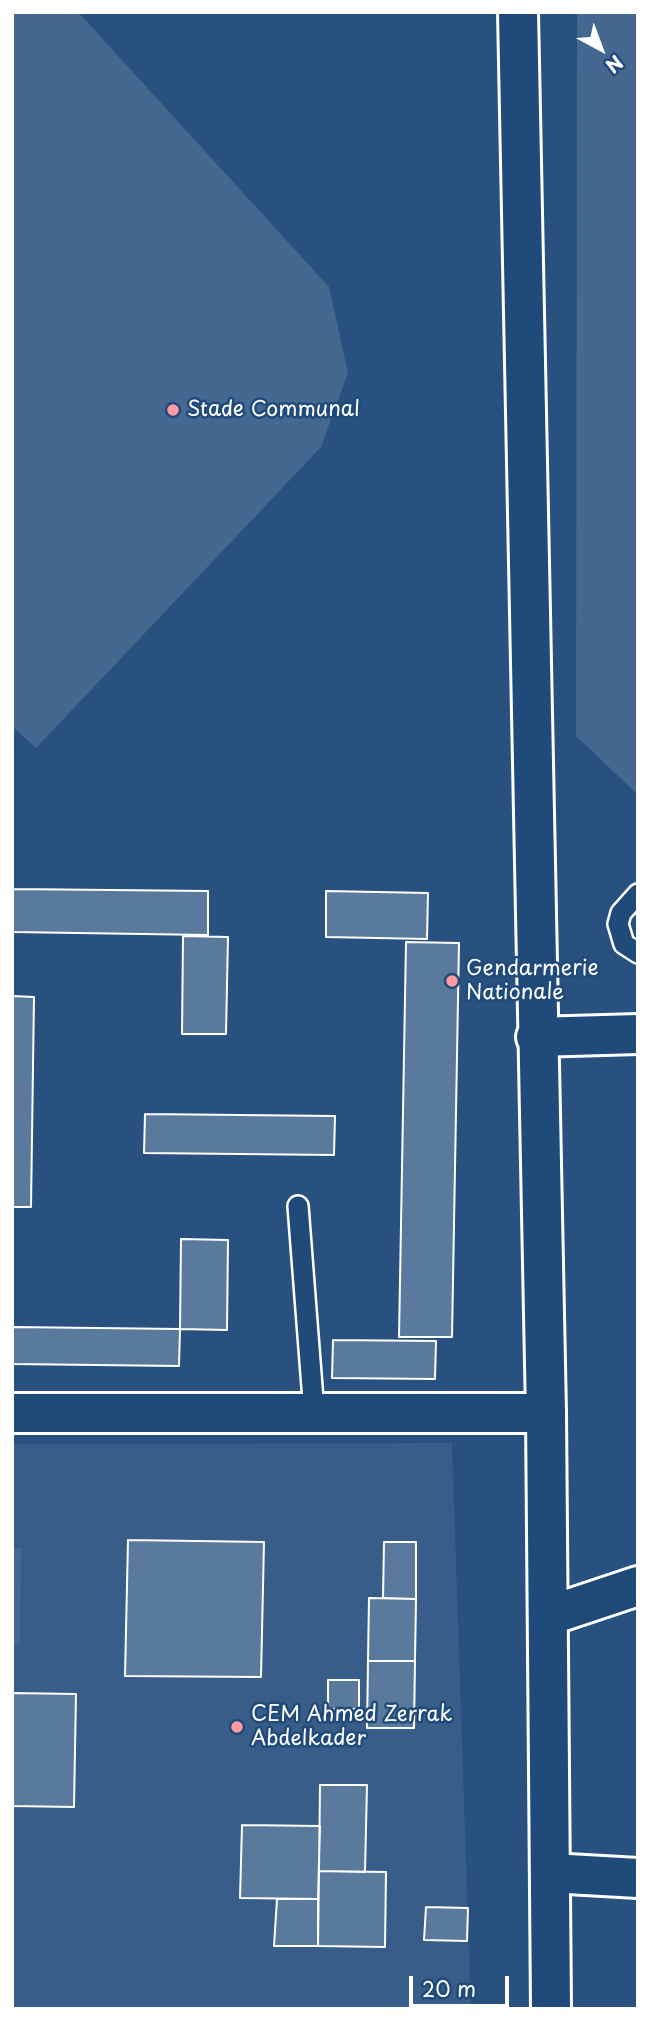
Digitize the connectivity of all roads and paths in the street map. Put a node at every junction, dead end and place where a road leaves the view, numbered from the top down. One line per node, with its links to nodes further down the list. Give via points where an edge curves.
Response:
1 (517, 12): 5 (street)
2 (638, 894): 3 (lane, via 618,924 624,944)
3 (638, 953)
4 (638, 1034): 5 (street)
5 (536, 1037): 9 (street)
6 (298, 1206): 8 (lane)
7 (12, 1413): 8 (street)
8 (313, 1413): 9 (street)
9 (546, 1413): 11 (street)
10 (638, 1586): 11 (street)
11 (548, 1616): 12 (street)
12 (550, 1873): 13 (street); 14 (street)
13 (638, 1878)
14 (551, 2009)

